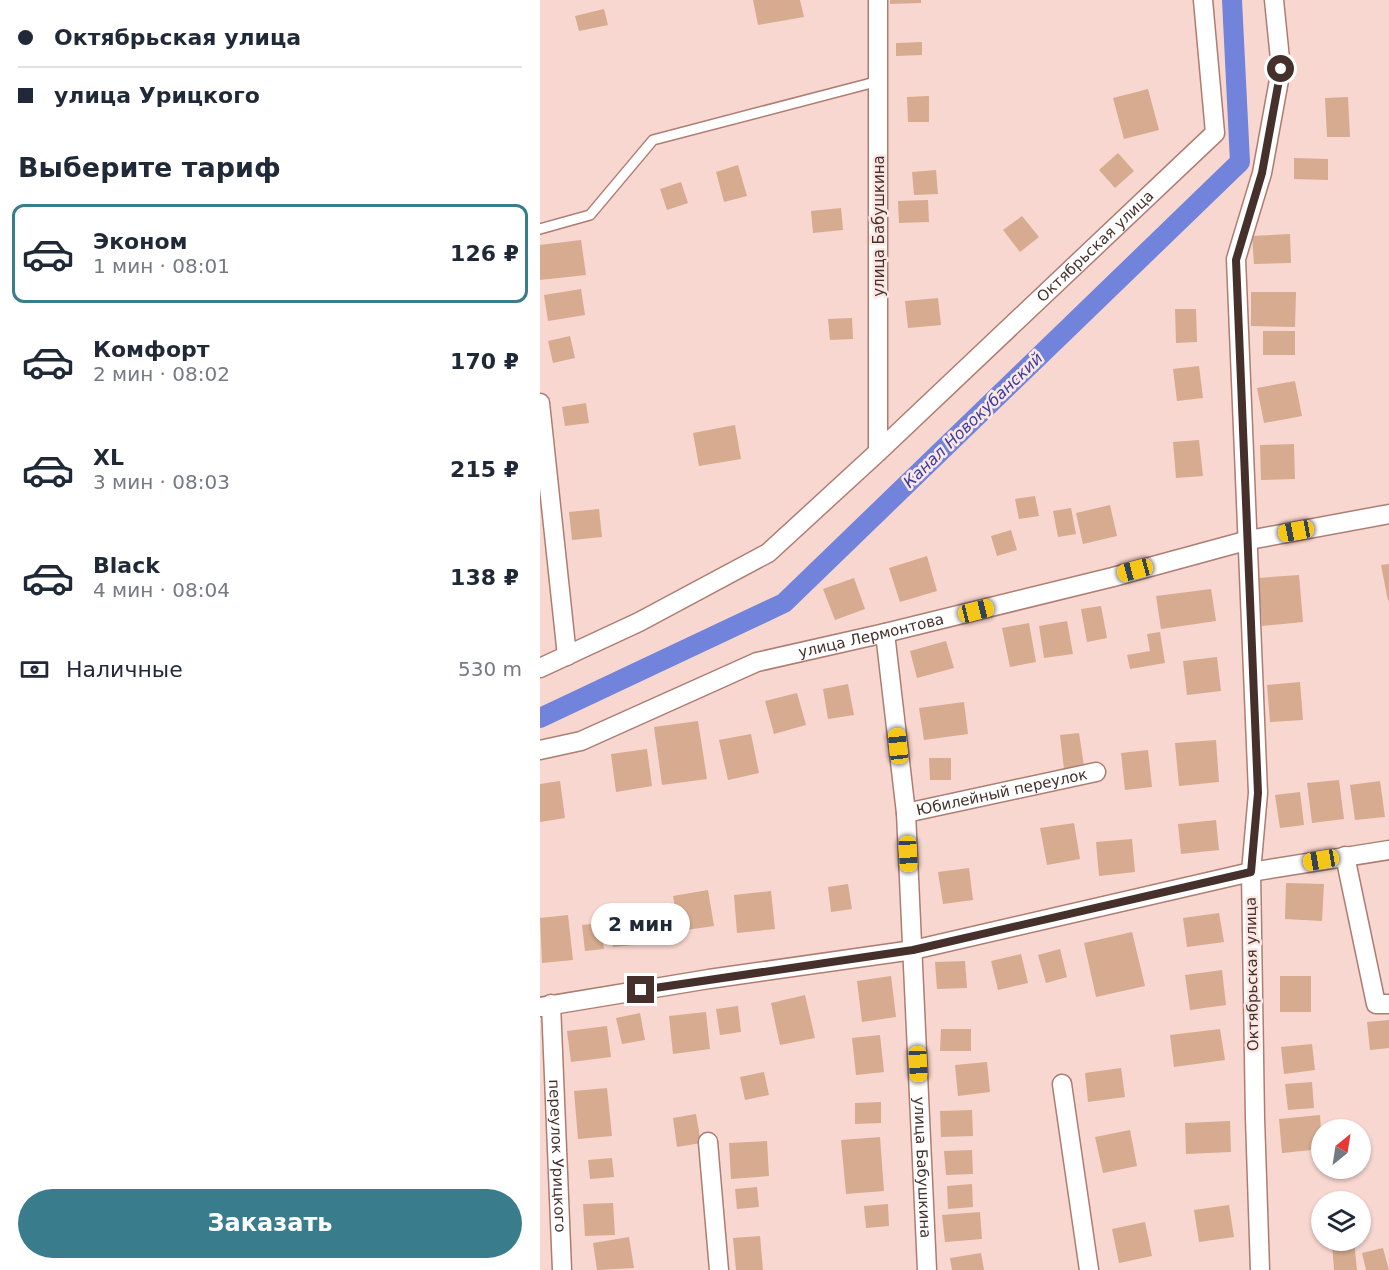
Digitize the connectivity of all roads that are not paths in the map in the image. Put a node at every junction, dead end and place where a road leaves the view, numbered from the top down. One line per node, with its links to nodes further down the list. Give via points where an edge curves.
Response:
1 (878, 0): 4 (street, улица Бабушкина)
2 (1203, 0): 7 (street, Октябрьская улица, via 1215,133)
3 (1274, 0): 9 (street, Октябрьская улица, via 1281,69 1262,173 1236,260)
4 (879, 81): 5 (lane, via 653,140 590,215); 7 (street, улица Бабушкина)
5 (540, 229)
6 (540, 403): 11 (street)
7 (878, 452): 11 (street, via 768,553)
8 (1389, 514): 9 (street, улица Лермонтова)
9 (1249, 540): 10 (street, улица Лермонтова); 18 (street, Октябрьская улица, via 1258,793)
10 (885, 633): 13 (street, улица Лермонтова, via 757,662 581,741); 15 (street, улица Бабушкина)
11 (567, 656): 12 (street)
12 (540, 668)
13 (540, 750)
14 (1096, 772): 15 (street, Юбилейный переулок)
15 (906, 813): 19 (street, улица Бабушкина)
16 (1389, 850): 17 (street)
17 (1345, 856): 18 (street); 20 (street, via 1376,1004)
18 (1251, 872): 19 (street); 28 (street, Октябрьская улица)
19 (913, 950): 21 (street); 26 (street, улица Бабушкина)
20 (1389, 1004)
21 (546, 1006): 24 (street, переулок Урицкого)
22 (1062, 1084): 27 (street)
23 (708, 1142): 25 (street)
24 (562, 1270)
25 (719, 1270)
26 (927, 1270)
27 (1089, 1270)
28 (1260, 1270)

